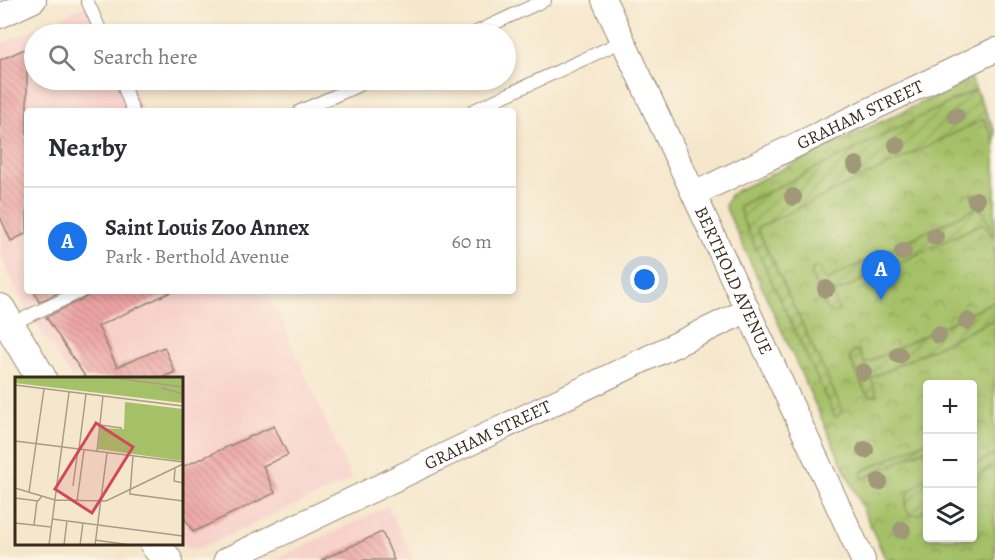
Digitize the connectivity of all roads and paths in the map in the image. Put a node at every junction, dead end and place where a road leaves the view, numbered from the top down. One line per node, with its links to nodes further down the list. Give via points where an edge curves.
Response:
1 (34, 0): 5 (street)
2 (87, 0): 6 (lane)
3 (545, 0): 7 (lane)
4 (604, 0): 8 (street, BERTHOLD AVENUE)
5 (0, 16)
6 (98, 24)
7 (493, 24)
8 (624, 42): 14 (lane); 15 (street, BERTHOLD AVENUE)
9 (995, 50): 15 (street, GRAHAM STREET)
10 (125, 90): 12 (lane)
11 (348, 90): 13 (lane)
12 (132, 108)
13 (307, 108)
14 (479, 108)
15 (694, 194): 17 (street, BERTHOLD AVENUE)
16 (73, 294): 18 (lane)
17 (748, 310): 22 (street, GRAHAM STREET); 23 (street, BERTHOLD AVENUE)
18 (4, 317): 19 (street)
19 (40, 377)
20 (156, 545): 21 (street)
21 (167, 560)
22 (226, 560)
23 (863, 560)

